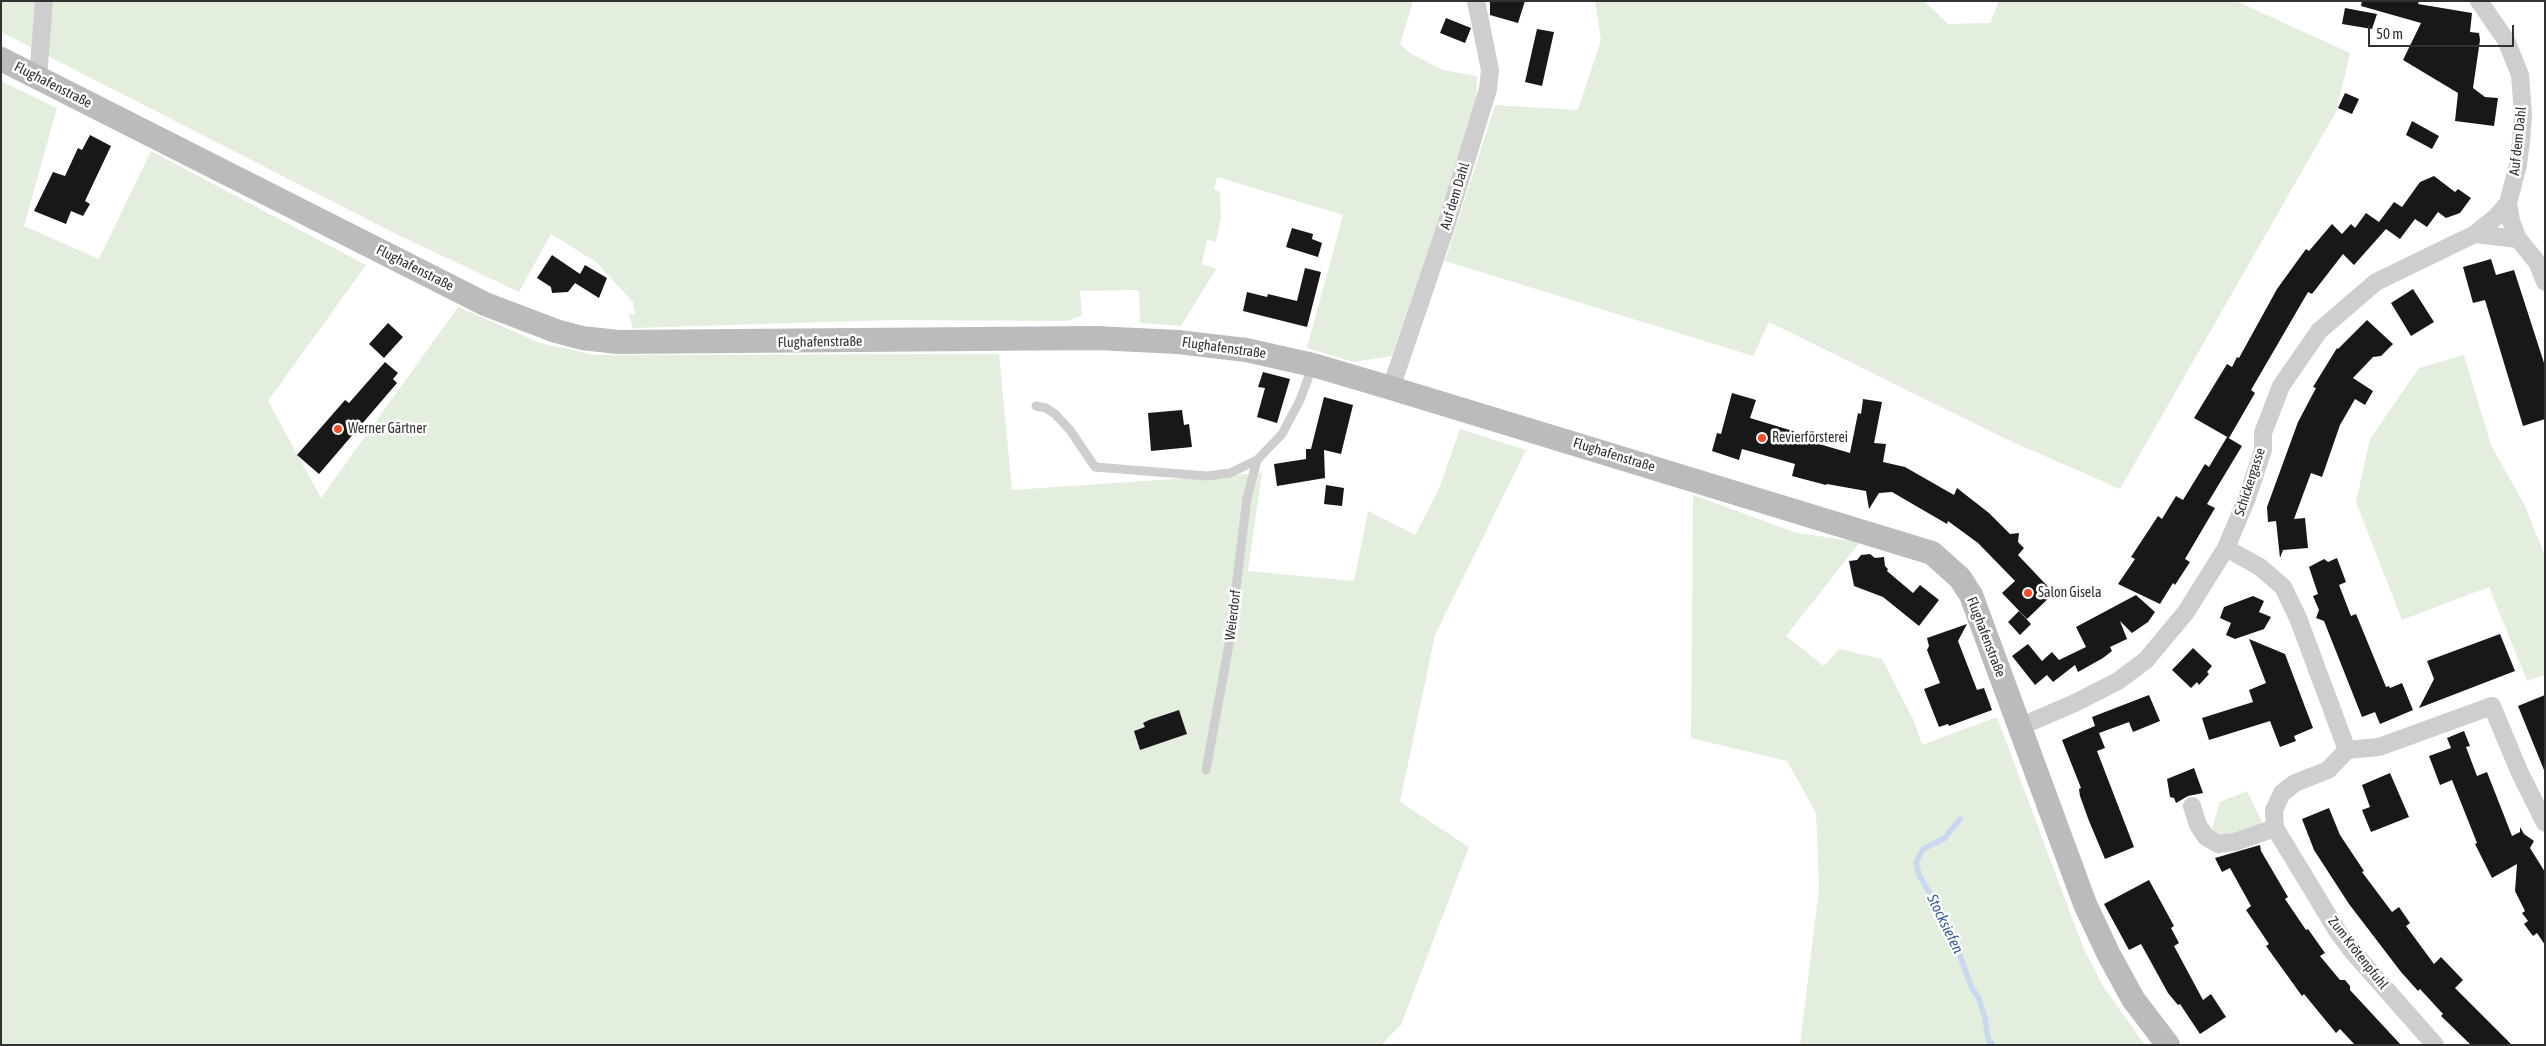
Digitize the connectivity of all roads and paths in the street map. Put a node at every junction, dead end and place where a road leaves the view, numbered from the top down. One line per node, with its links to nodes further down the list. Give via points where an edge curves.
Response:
1 (44, 1): 5 (street)
2 (1476, 1): 11 (street, Auf dem Dahl, via 1490,70 1488,89)
3 (2480, 1): 6 (street, Auf dem Dahl, via 2506,40 2520,75 2523,114 2519,157)
4 (1, 59): 5 (main road, Flughafenstraße)
5 (38, 78): 10 (main road, Flughafenstraße, via 485,304 531,324 582,338 669,344 1121,339 1246,350)
6 (2508, 203): 7 (street, Schickergasse); 8 (street, Auf dem Dahl)
7 (2475, 234): 8 (street); 14 (street, Schickergasse, via 2376,282 2319,331 2281,386 2264,433 2263,450 2247,498)
8 (2518, 239): 9 (street, Auf dem Dahl, via 2537,262)
9 (2545, 282)
10 (1313, 365): 11 (main road, Flughafenstraße); 13 (lane, Weierdorf, via 1282,434)
11 (1391, 388): 15 (main road, Flughafenstraße, via 1932,553 1960,578 1971,595)
12 (1036, 406): 13 (lane, Weierdorf, via 1056,414 1095,467 1207,476 1230,473)
13 (1257, 460): 17 (lane, Weierdorf, via 1247,498 1229,645)
14 (2226, 548): 15 (street, Schickergasse, via 2186,612 2146,660 2118,681); 16 (street, via 2260,567 2283,587 2298,618)
15 (2019, 726): 21 (main road, Flughafenstraße, via 2084,904 2129,992)
16 (2347, 750): 19 (street, via 2379,747 2492,706); 20 (street, via 2328,770 2282,793 2274,810)
17 (1206, 770)
18 (2192, 806): 20 (street, via 2206,837 2218,844 2236,842)
19 (2545, 823)
20 (2275, 828): 22 (street, Zum Krötenpfuhl, via 2348,945)
21 (2168, 1045)
22 (2435, 1045)

